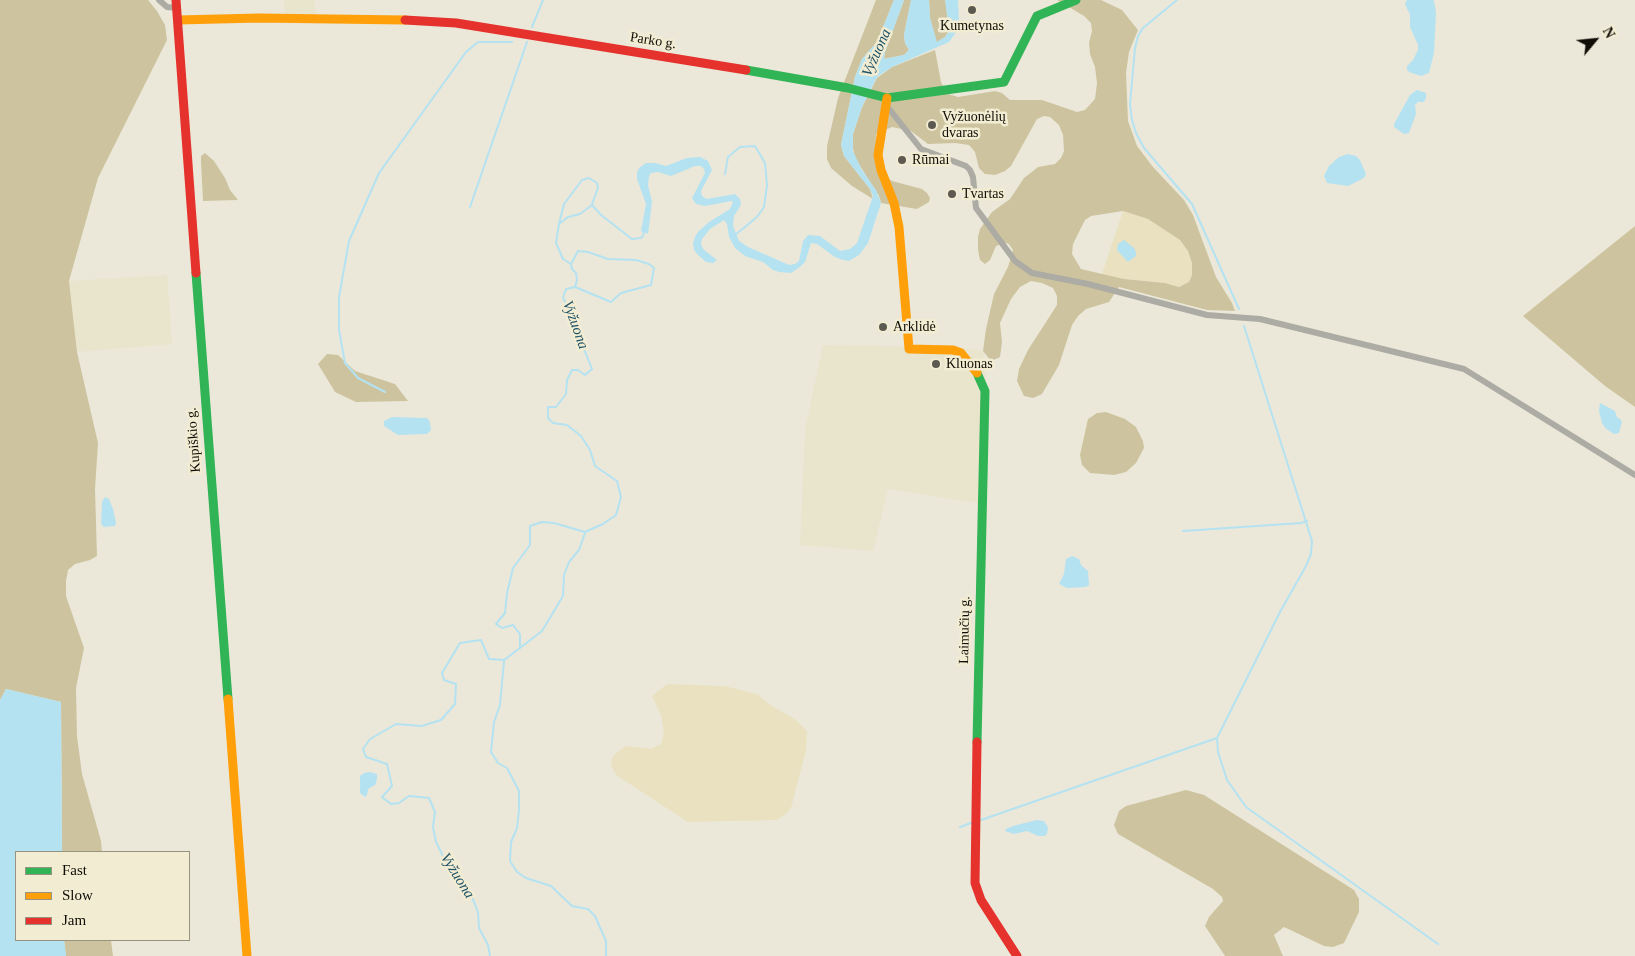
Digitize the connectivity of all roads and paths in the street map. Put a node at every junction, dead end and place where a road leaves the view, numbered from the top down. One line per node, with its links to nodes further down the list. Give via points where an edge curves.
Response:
1 (159, 0): 3 (street, via 167,7)
2 (1076, 0): 5 (street, Parko g., via 1036,16 1004,82)
3 (177, 4): 4 (street, Kupiškio g.)
4 (178, 20): 5 (street, Parko g., via 378,19 456,23 848,88 874,94); 7 (street, Kupiškio g.)
5 (886, 101): 6 (street, via 922,149 970,170 976,208 1015,261 1032,273 1207,315 1260,319 1464,369); 8 (street, Laimučių g., via 878,155 899,227 909,349 961,353 976,369 985,391 974,866 981,900)
6 (1635, 475)
7 (247, 956)
8 (1017, 956)

